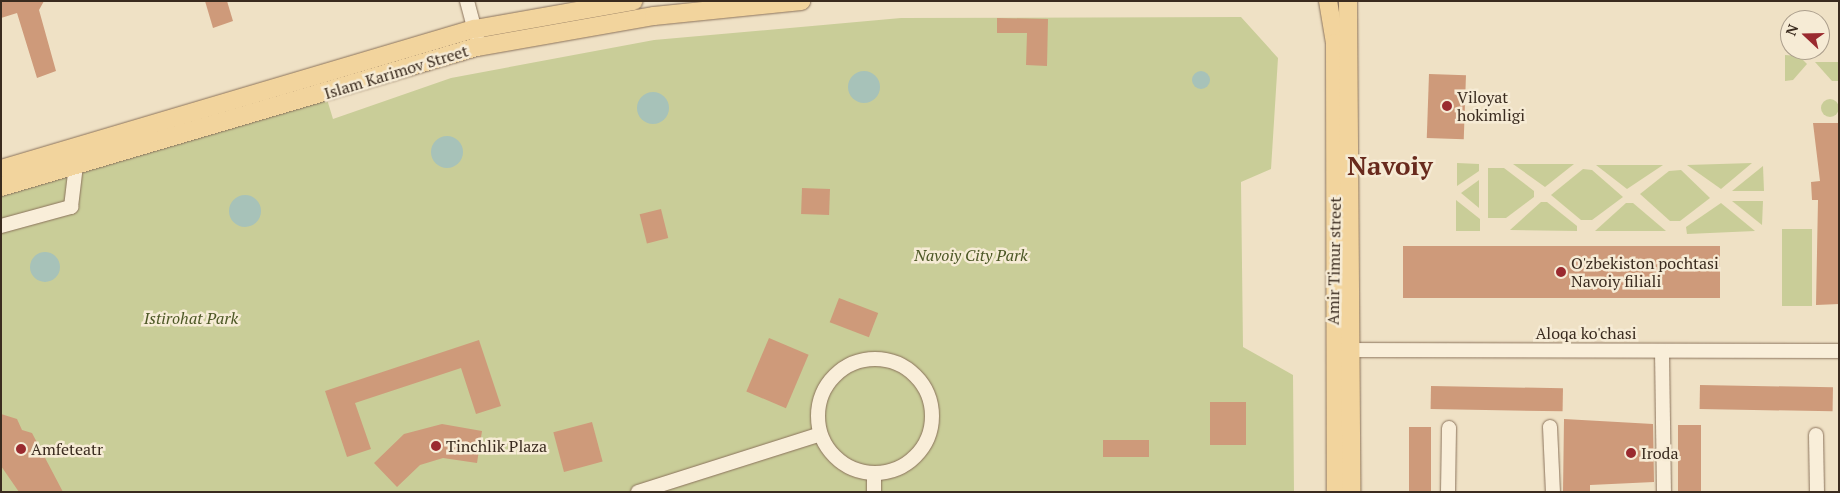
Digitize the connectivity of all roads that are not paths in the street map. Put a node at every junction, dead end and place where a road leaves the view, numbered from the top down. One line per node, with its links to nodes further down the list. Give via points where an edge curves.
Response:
1 (467, 1): 7 (street)
2 (634, 1): 7 (main road, Islam Karimov Street)
3 (800, 1): 6 (main road, Islam Karimov Street)
4 (1328, 1): 14 (main road, Amir Timur street, via 1335,43)
5 (1348, 1): 14 (main road, Amir Timur street)
6 (764, 3): 8 (main road, Islam Karimov Street, via 645,18)
7 (475, 29): 8 (street); 9 (main road, Islam Karimov Street)
8 (478, 47): 10 (main road, Islam Karimov Street)
9 (79, 147): 10 (street); 11 (main road, Islam Karimov Street)
10 (76, 168): 12 (main road, Islam Karimov Street); 13 (street, via 70,207)
11 (1, 169)
12 (1, 187)
13 (1, 226)
14 (1340, 350): 15 (street, Aloqa ko'chasi); 24 (main road, Amir Timur street); 25 (main road, Amir Timur street)
15 (1662, 350): 16 (street, Aloqa ko'chasi); 28 (street)
16 (1839, 351)
17 (1550, 427): 27 (street)
18 (1449, 428): 26 (street)
19 (818, 435): 21 (street, via 841,463); 21 (street, via 819,399 831,381 849,365 872,358 899,363 929,392 932,429 911,462); 22 (street)
20 (1816, 435): 29 (street)
21 (874, 473): 23 (street)
22 (638, 492)
23 (874, 492)
24 (1336, 492)
25 (1351, 492)
26 (1448, 492)
27 (1553, 492)
28 (1664, 492)
29 (1817, 492)

